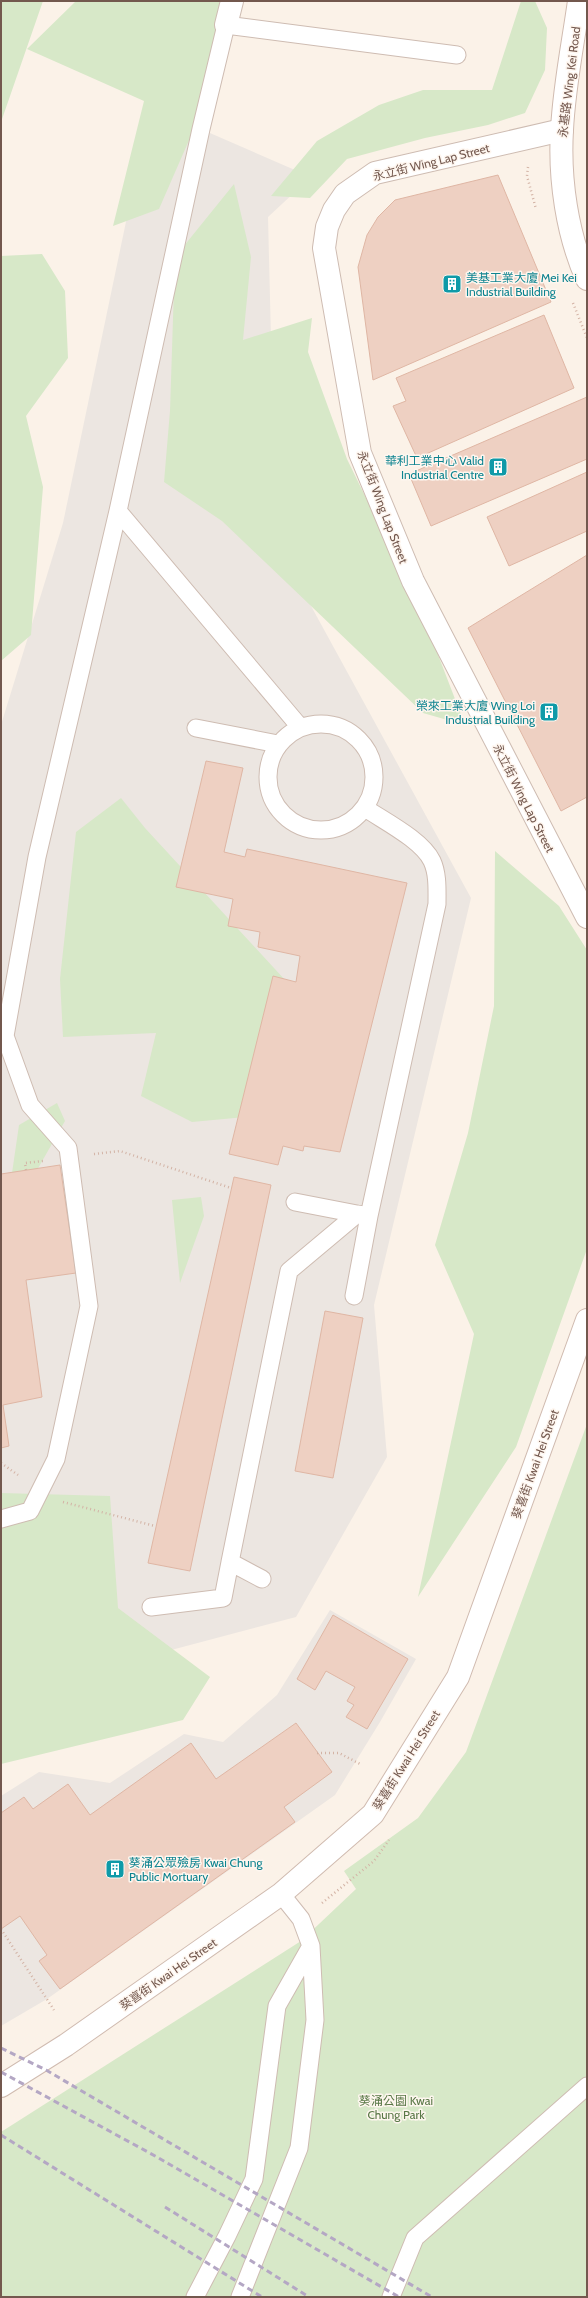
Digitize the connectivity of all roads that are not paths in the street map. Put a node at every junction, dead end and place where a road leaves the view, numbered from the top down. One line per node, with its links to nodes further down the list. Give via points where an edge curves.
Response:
1 (232, 1): 3 (street)
2 (579, 1): 5 (street, 永基路 Wing Kei Road)
3 (226, 25): 4 (lane); 7 (lane)
4 (457, 55)
5 (562, 130): 6 (street, 永基路 Wing Kei Road, via 562,178 571,232); 12 (street, 永立街 Wing Lap Street, via 375,173 345,194 334,210 327,227 324,248 360,453 413,581)
6 (587, 279)
7 (118, 511): 8 (lane); 13 (lane, via 37,857)
8 (300, 727): 10 (lane); 11 (lane, via 317,723 334,725 350,731 362,743 371,758 375,775 373,792)
9 (196, 728): 10 (lane)
10 (278, 744): 11 (lane, via 267,767 267,785 273,803 284,817 300,827 336,829 352,821)
11 (365, 808): 15 (lane, via 419,845 432,861 437,904)
12 (587, 917)
13 (3, 1039): 18 (lane, via 30,1105 68,1148 89,1306 56,1459 30,1511)
14 (295, 1202): 15 (lane)
15 (363, 1215): 16 (lane); 19 (lane, via 289,1271)
16 (354, 1296)
17 (587, 1320): 22 (street, 葵喜街 Kwai Hei Street, via 458,1677 373,1814)
18 (1, 1519)
19 (230, 1562): 20 (lane); 21 (lane, via 223,1598)
20 (262, 1579)
21 (151, 1607)
22 (281, 1894): 23 (lane, via 301,1919); 24 (street, 葵喜街 Kwai Hei Street, via 66,2045)
23 (311, 1946): 26 (lane, via 276,2006 254,2179); 27 (lane, via 316,2020 299,2148)
24 (1, 2086)
25 (587, 2086): 28 (lane, via 415,2238)
26 (195, 2297)
27 (240, 2297)
28 (391, 2297)

